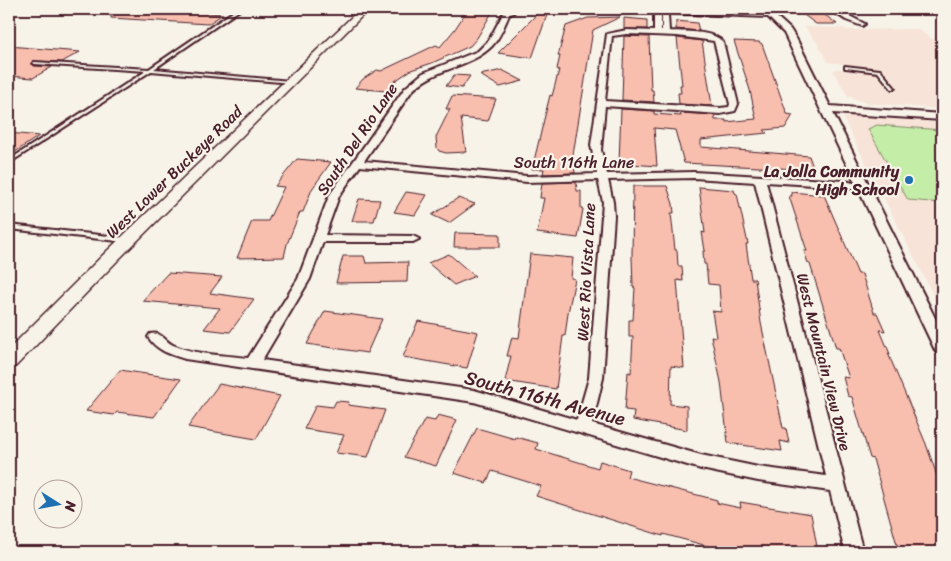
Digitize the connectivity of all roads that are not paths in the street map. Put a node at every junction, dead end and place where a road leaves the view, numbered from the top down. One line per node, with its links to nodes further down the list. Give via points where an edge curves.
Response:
1 (239, 9): 15 (lane)
2 (365, 9): 16 (main road, West Lower Buckeye Road)
3 (611, 9): 6 (street)
4 (832, 9): 8 (street)
5 (508, 10): 11 (street, South Del Rio Lane, via 490,44)
6 (661, 12): 7 (street, via 726,16); 9 (street, via 658,15); 10 (street, via 665,15)
7 (767, 12): 19 (street, via 792,37)
8 (862, 24)
9 (658, 33): 10 (street); 18 (street, West Rio Vista Lane, via 614,32 609,36)
10 (666, 34): 18 (street, via 713,38 719,42 734,104 732,109 714,111)
11 (458, 62): 13 (street); 22 (street, South Del Rio Lane, via 424,76 410,86)
12 (35, 63): 15 (lane)
13 (472, 66)
14 (846, 67): 17 (lane, via 879,71)
15 (150, 70): 16 (lane); 21 (lane)
16 (291, 82): 29 (main road, West Lower Buckeye Road)
17 (892, 88)
18 (601, 103): 23 (street, West Rio Vista Lane, via 596,150)
19 (827, 109): 20 (street); 25 (street)
20 (942, 117)
21 (9, 162)
22 (357, 163): 23 (street, South 116th Lane, via 521,178); 27 (street, South Del Rio Lane, via 330,205)
23 (602, 178): 24 (street, South 116th Lane, via 694,175); 34 (street, West Rio Vista Lane, via 608,216 598,352 596,378)
24 (760, 180): 25 (street, South 116th Lane, via 808,187); 35 (street, West Mountain View Drive)
25 (866, 189): 31 (street)
26 (9, 226): 29 (lane)
27 (318, 238): 28 (street); 33 (street, South Del Rio Lane, via 304,279)
28 (413, 239)
29 (129, 240): 32 (main road, West Lower Buckeye Road)
30 (155, 337): 33 (street, South 116th Avenue, via 166,348 175,351)
31 (942, 348)
32 (9, 361)
33 (252, 364): 34 (street, South 116th Avenue, via 474,396)
34 (583, 428): 35 (street, South 116th Avenue, via 729,468)
35 (837, 484): 36 (street, West Mountain View Drive)
36 (854, 552)

